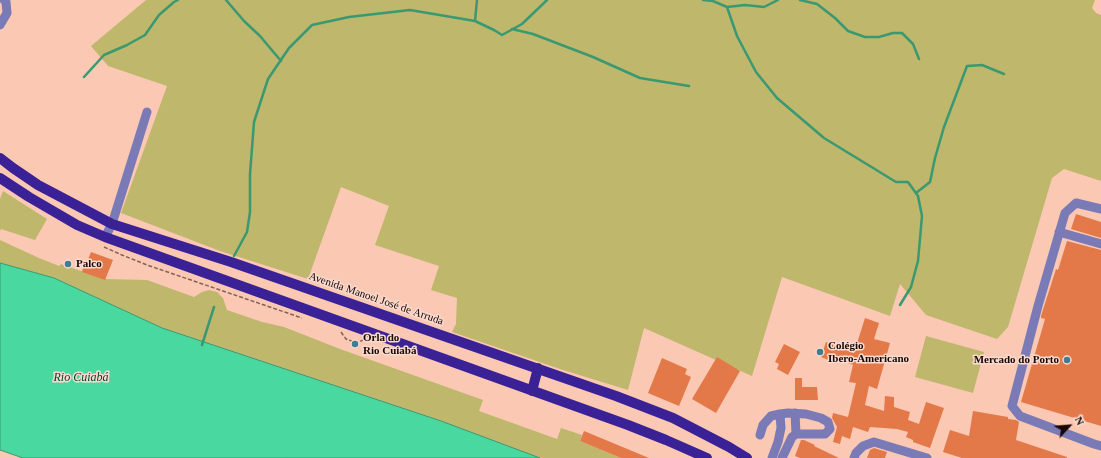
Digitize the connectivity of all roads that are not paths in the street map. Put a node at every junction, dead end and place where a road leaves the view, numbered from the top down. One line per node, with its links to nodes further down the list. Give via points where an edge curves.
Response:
1 (4, 0): 2 (street, via 7,12)
2 (0, 25)
3 (147, 112): 7 (street)
4 (0, 158): 7 (main road, Avenida Manoel José de Arruda, via 38,185)
5 (0, 178): 9 (main road, via 77,225)
6 (1101, 209): 8 (street, via 1076,203 1065,213)
7 (112, 224): 9 (street); 11 (main road, Avenida Manoel José de Arruda, via 231,262)
8 (1059, 232): 10 (street); 17 (street, via 1012,406 1020,416)
9 (105, 237): 12 (main road)
10 (1101, 244)
11 (538, 368): 12 (main road); 19 (main road, Avenida Manoel José de Arruda, via 667,416)
12 (532, 391): 18 (main road, via 666,440)
13 (795, 413): 14 (street); 15 (street); 15 (street, via 821,418 828,422 830,428 825,434)
14 (780, 414): 16 (street, via 771,416 763,425); 20 (street, via 781,428)
15 (796, 434): 21 (street)
16 (760, 435)
17 (1101, 446)
18 (707, 458)
19 (747, 458)
20 (772, 458)
21 (782, 458)
22 (854, 458): 23 (street, via 864,446 874,442)
23 (927, 458)

